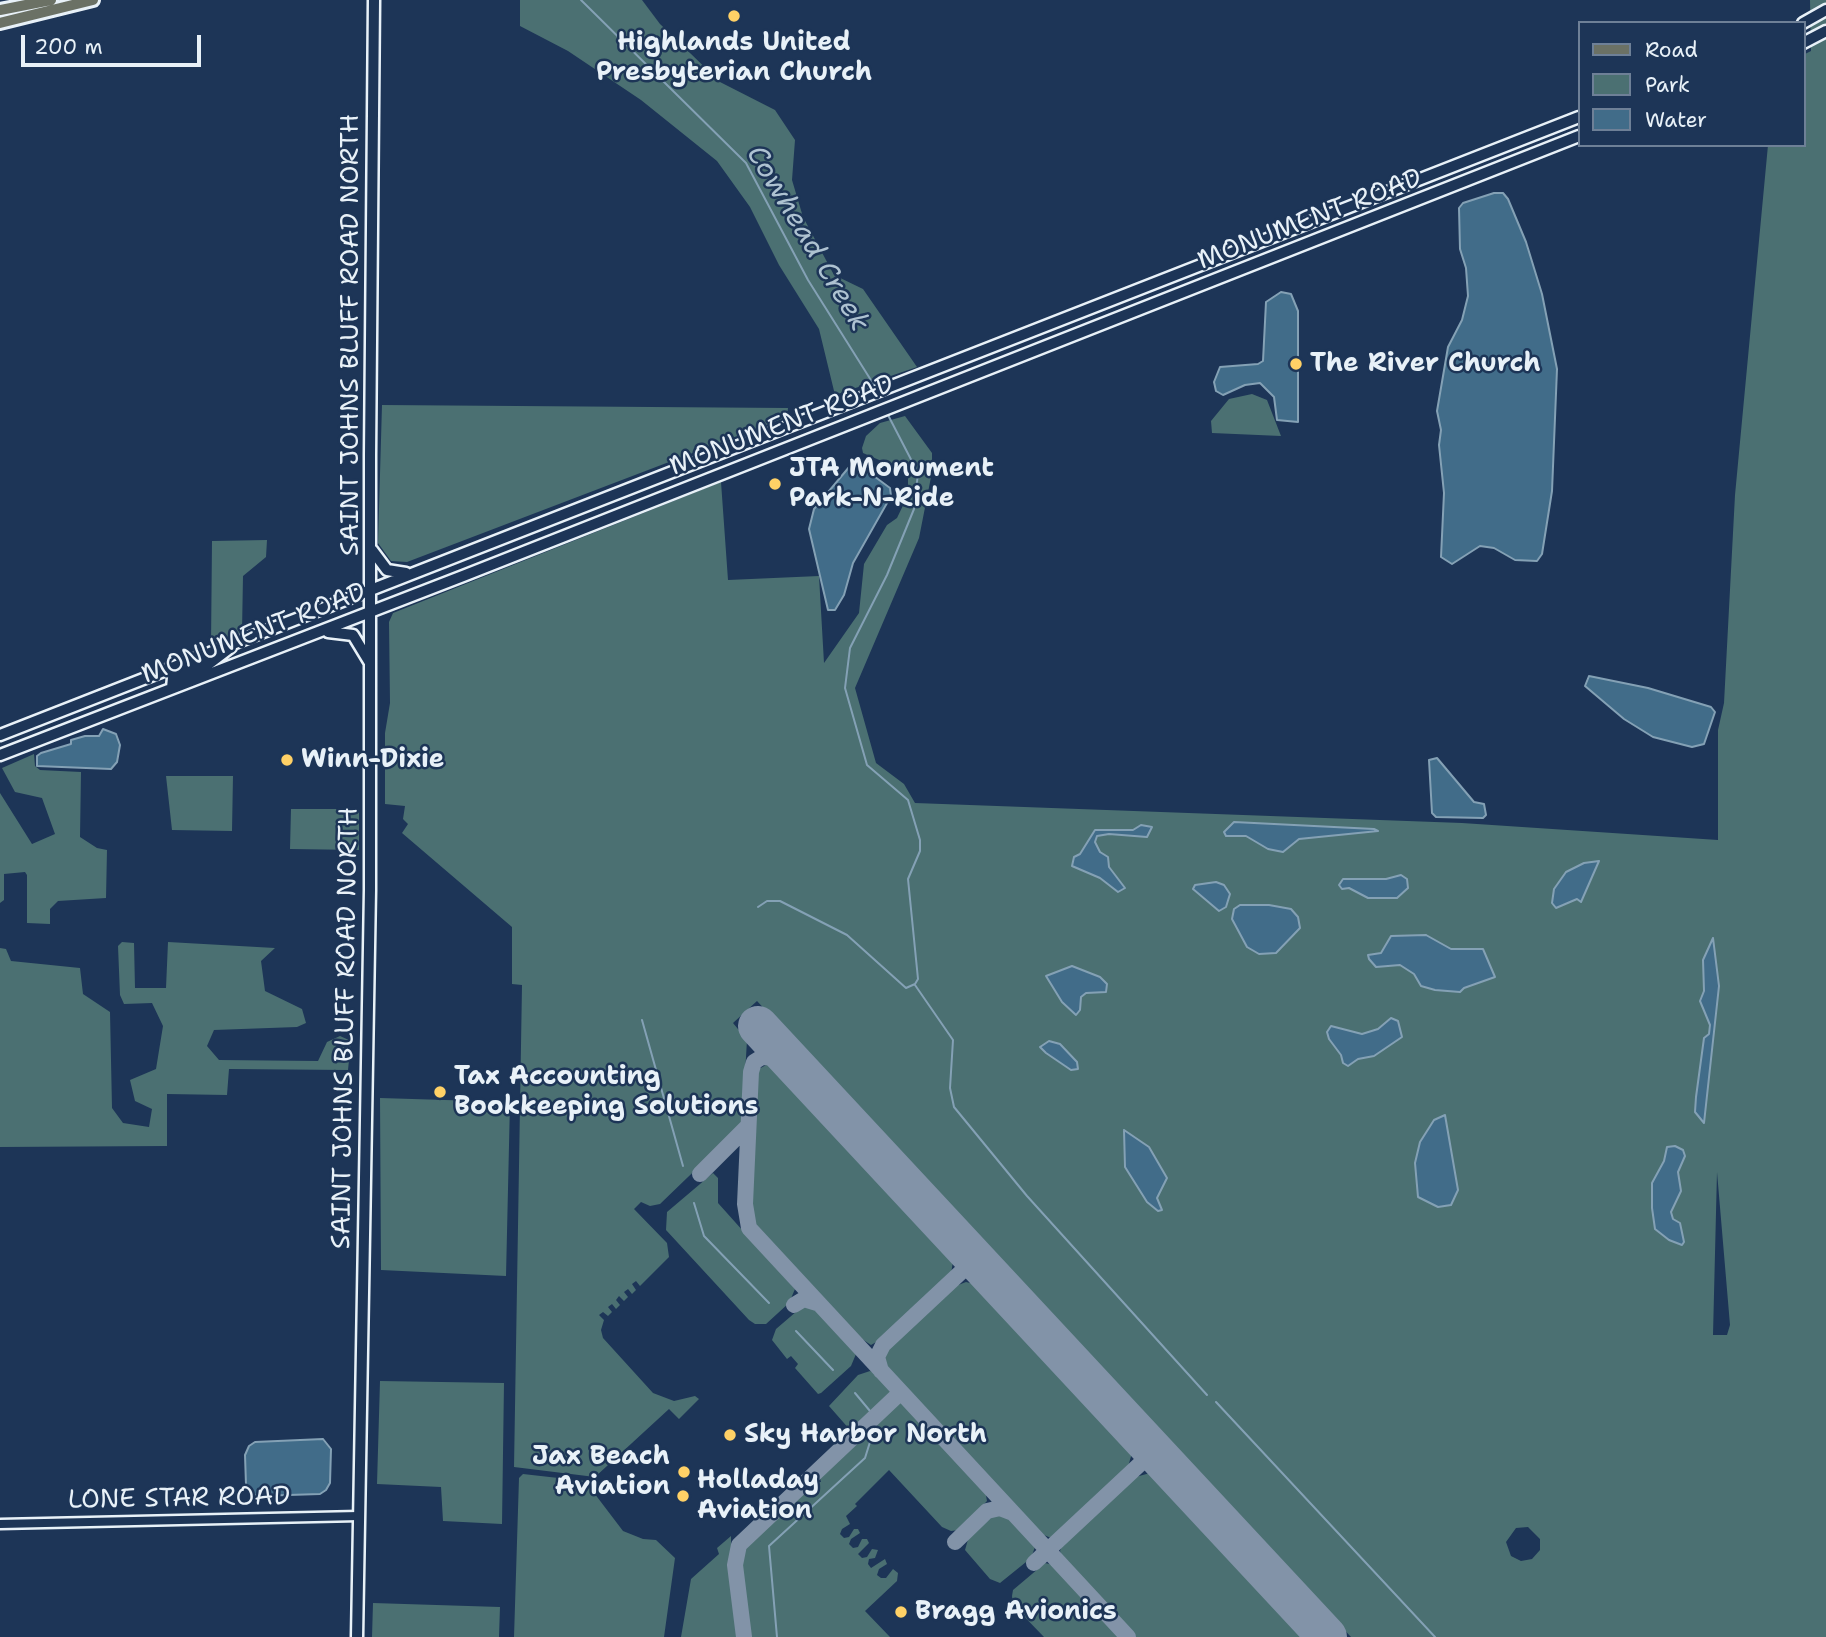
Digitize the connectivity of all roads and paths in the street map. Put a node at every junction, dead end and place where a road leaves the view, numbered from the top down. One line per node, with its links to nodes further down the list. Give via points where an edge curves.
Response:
1 (51, 0): 4 (main road)
2 (93, 0): 7 (main road)
3 (374, 0): 14 (main road, SAINT JOHNS BLUFF ROAD NORTH)
4 (0, 10)
5 (1826, 10): 6 (main road)
6 (1805, 22)
7 (0, 23)
8 (1826, 31): 9 (main road)
9 (1805, 42)
10 (1577, 118): 12 (main road, MONUMENT ROAD)
11 (1577, 137): 13 (main road, MONUMENT ROAD)
12 (710, 457): 13 (main road); 15 (main road, MONUMENT ROAD)
13 (716, 474): 17 (main road, MONUMENT ROAD)
14 (370, 548): 15 (main road, via 387,570); 16 (main road, SAINT JOHNS BLUFF ROAD NORTH)
15 (410, 573): 16 (main road, MONUMENT ROAD)
16 (371, 589): 17 (main road, SAINT JOHNS BLUFF ROAD NORTH); 19 (main road, MONUMENT ROAD)
17 (372, 611): 18 (main road, MONUMENT ROAD); 20 (main road, SAINT JOHNS BLUFF ROAD NORTH)
18 (317, 633): 20 (main road, via 353,635); 22 (main road, MONUMENT ROAD)
19 (236, 642): 21 (main road, MONUMENT ROAD); 22 (main road, via 210,663 173,678)
20 (372, 666): 25 (main road, SAINT JOHNS BLUFF ROAD NORTH)
21 (134, 683): 22 (main road, via 160,681); 23 (main road, MONUMENT ROAD)
22 (172, 688): 24 (main road, MONUMENT ROAD)
23 (0, 736)
24 (0, 755)
25 (359, 1516): 26 (street, LONE STAR ROAD); 27 (main road, SAINT JOHNS BLUFF ROAD NORTH)
26 (0, 1524)
27 (356, 1637)

